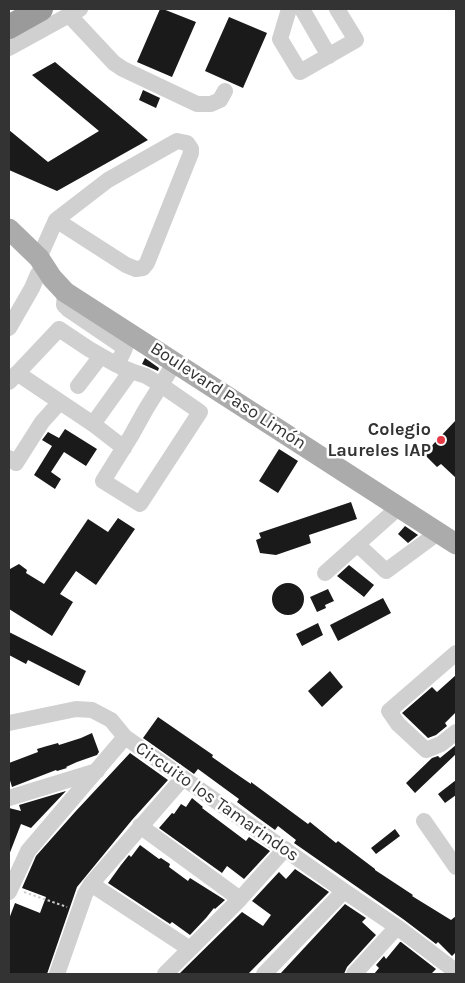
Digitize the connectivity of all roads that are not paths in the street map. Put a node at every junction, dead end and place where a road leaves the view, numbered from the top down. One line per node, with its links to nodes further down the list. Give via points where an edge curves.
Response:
1 (41, 9): 6 (highway)
2 (289, 9): 8 (street, via 280,39 300,72)
3 (302, 9): 8 (street)
4 (337, 9): 8 (street, via 356,40)
5 (75, 12): 7 (street); 9 (street, via 123,70 197,104 220,100)
6 (9, 28)
7 (9, 48)
8 (328, 56)
9 (225, 91)
10 (56, 220): 10 (street, via 108,180 177,141 187,143 191,149 143,268 126,265); 12 (street)
11 (11, 241): 12 (main road, Boulevard Paso Limón)
12 (48, 275): 13 (street, via 32,288); 15 (main road, Boulevard Paso Limón); 16 (street, via 69,310 125,348)
13 (9, 328)
14 (101, 356): 16 (street); 17 (street, via 59,329); 19 (street)
15 (175, 362): 18 (street); 24 (main road, Boulevard Paso Limón)
16 (124, 368): 18 (street); 21 (street)
17 (13, 378): 20 (street)
18 (161, 385): 22 (street); 22 (street, via 200,412 140,504 103,481)
19 (78, 386)
20 (60, 402): 21 (street); 23 (street, via 42,422 16,463)
21 (93, 424): 22 (street)
22 (124, 448)
23 (9, 458)
24 (399, 507): 25 (main road, Boulevard Paso Limón); 26 (street)
25 (438, 532): 26 (street, via 386,571); 27 (main road, Boulevard Paso Limón)
26 (356, 544): 28 (street)
27 (456, 544)
28 (325, 573)
29 (456, 653): 31 (street, via 389,711 426,750 441,744)
30 (9, 723): 32 (street, via 76,709 92,710 111,720)
31 (456, 732)
32 (126, 738): 33 (street, Circuito los Tamarindos); 34 (street, Circuito los Tamarindos)
33 (97, 771): 35 (street); 41 (street, Circuito los Tamarindos, via 28,851)
34 (183, 778): 37 (street); 38 (street, Circuito los Tamarindos)
35 (9, 798)
36 (424, 821): 39 (street)
37 (140, 826): 40 (street); 43 (street)
38 (285, 849): 42 (street, Circuito los Tamarindos); 43 (street)
39 (456, 867)
40 (91, 884): 45 (street); 47 (street)
41 (10, 890)
42 (344, 891): 44 (street, Circuito los Tamarindos); 49 (street)
43 (240, 900): 45 (street)
44 (397, 927): 46 (street, Circuito los Tamarindos); 50 (street)
45 (190, 950): 48 (street)
46 (454, 971)
47 (57, 974)
48 (165, 974)
49 (264, 974)
50 (354, 974)

